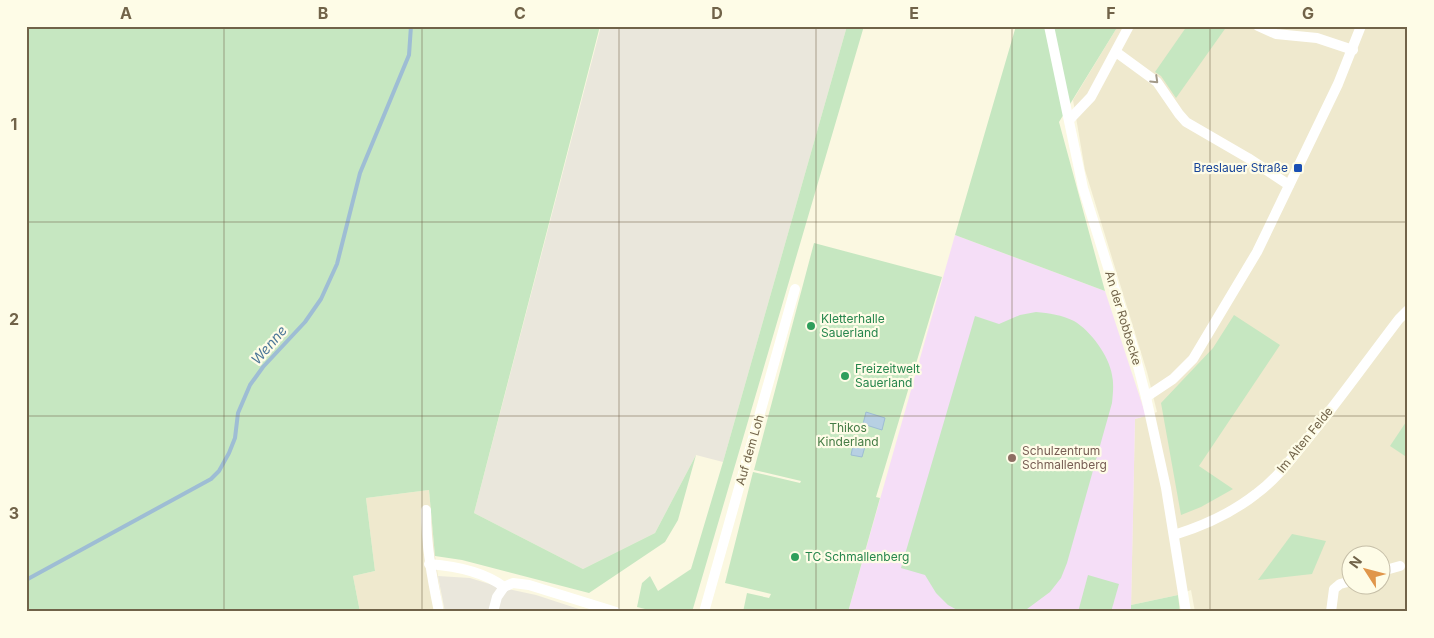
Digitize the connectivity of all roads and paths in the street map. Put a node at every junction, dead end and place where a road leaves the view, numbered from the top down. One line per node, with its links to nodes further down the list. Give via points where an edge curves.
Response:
1 (1049, 26): 7 (street, An der Robbecke)
2 (1129, 26): 6 (street)
3 (1258, 26): 5 (street, via 1276,34 1317,38)
4 (1361, 26): 5 (street)
5 (1353, 50): 8 (street)
6 (1116, 52): 7 (street, via 1091,97); 8 (street, one-way to 8, via 1158,82 1186,122)
7 (1070, 119): 11 (street, An der Robbecke, via 1083,188)
8 (1289, 185): 11 (street, via 1257,252 1193,359 1173,379)
9 (795, 289): 22 (street, Auf dem Loh)
10 (1408, 310): 13 (street, Im Alten Felde, via 1317,427 1265,487 1222,516)
11 (1146, 397): 13 (street, An der Robbecke)
12 (426, 510): 14 (street)
13 (1174, 535): 23 (street, An der Robbecke)
14 (429, 564): 18 (street, via 465,569); 19 (street)
15 (1400, 566): 16 (street)
16 (1392, 568)
17 (1342, 584): 24 (street, via 1334,589)
18 (504, 587): 20 (street); 21 (street, via 513,583 529,585)
19 (439, 612)
20 (493, 612)
21 (616, 612)
22 (704, 612)
23 (1186, 612)
24 (1331, 612)

